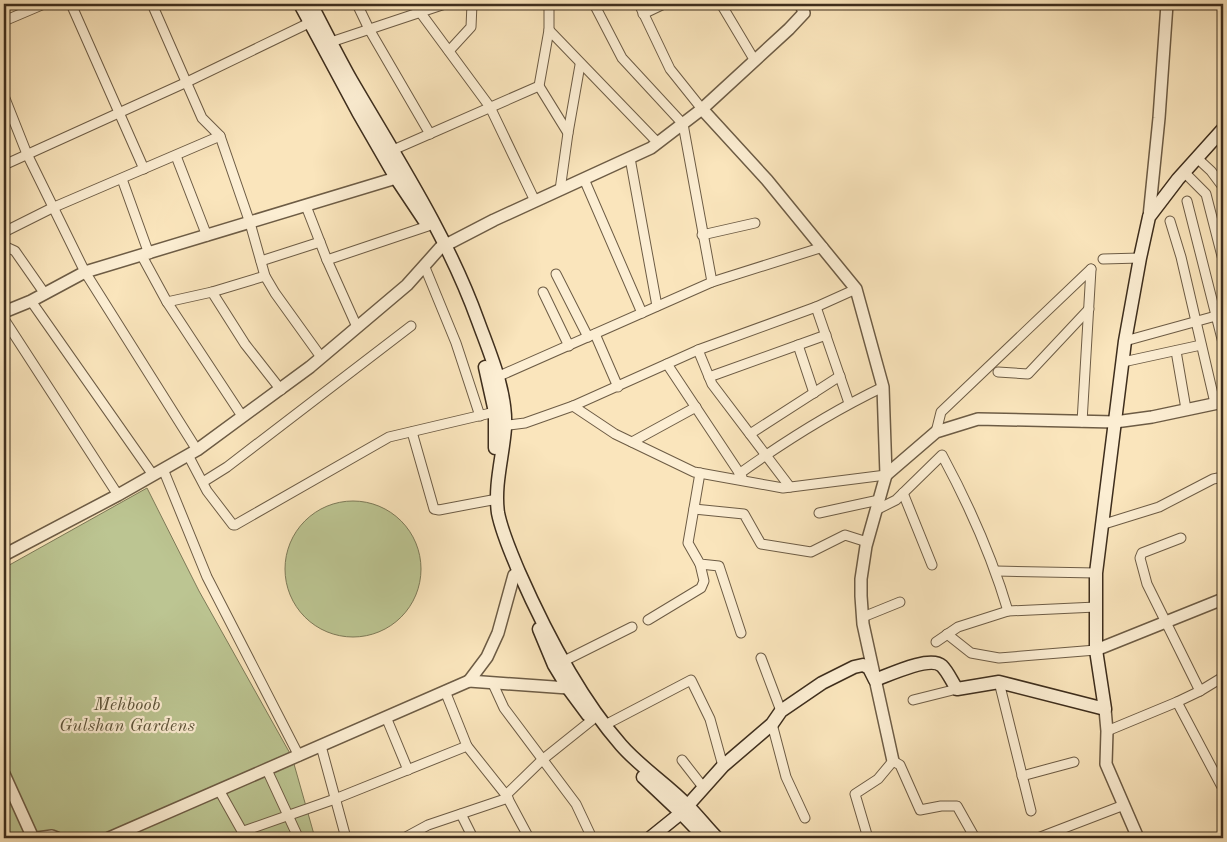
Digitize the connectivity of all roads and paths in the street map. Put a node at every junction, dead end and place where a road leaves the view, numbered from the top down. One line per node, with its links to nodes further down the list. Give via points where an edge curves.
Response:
1 (44, 4): 18 (street)
2 (71, 4): 31 (street)
3 (152, 4): 26 (street)
4 (300, 4): 19 (main road)
5 (311, 4): 22 (main road)
6 (357, 4): 20 (street)
7 (444, 4): 16 (street)
8 (472, 4): 23 (street, via 471,27)
9 (549, 4): 21 (street)
10 (594, 4): 32 (street, via 622,58)
11 (639, 4): 17 (street)
12 (664, 4): 17 (street)
13 (721, 4): 24 (street)
14 (801, 4): 24 (street, via 804,13)
15 (1167, 4): 55 (street)
16 (418, 8): 20 (street); 23 (street)
17 (643, 14): 30 (street, via 670,68)
18 (4, 21)
19 (309, 23): 26 (street); 46 (main road)
20 (369, 29): 22 (street); 35 (street)
21 (549, 30): 25 (street); 27 (street)
22 (331, 42): 38 (main road)
23 (449, 51): 29 (street)
24 (755, 60): 30 (street)
25 (580, 65): 34 (street); 37 (street)
26 (187, 82): 31 (street); 36 (street, via 202,118)
27 (539, 86): 29 (street); 34 (street)
28 (4, 98): 39 (street)
29 (490, 107): 35 (street); 51 (street)
30 (702, 109): 32 (street); 66 (street)
31 (120, 112): 39 (street); 44 (street)
32 (683, 124): 37 (street); 61 (street)
33 (1223, 129): 42 (main road)
34 (568, 133): 50 (street)
35 (430, 134): 38 (street)
36 (220, 136): 40 (street); 57 (street)
37 (658, 143): 41 (street)
38 (393, 150): 65 (main road)
39 (27, 154): 43 (street); 54 (street)
40 (176, 156): 44 (street); 62 (street)
41 (630, 158): 48 (street); 84 (street)
42 (1197, 158): 45 (main road); 49 (street)
43 (4, 164)
44 (144, 169): 47 (street)
45 (1184, 172): 55 (main road); 71 (street, via 1206,194)
46 (396, 178): 53 (street); 59 (main road)
47 (122, 179): 54 (street); 67 (street)
48 (584, 179): 50 (street); 88 (street)
49 (1223, 187)
50 (560, 190): 51 (street)
51 (535, 201): 65 (street)
52 (1187, 201): 89 (street)
53 (306, 206): 57 (street); 63 (street)
54 (52, 208): 60 (street); 74 (street)
55 (1149, 217): 68 (main road)
56 (1170, 221): 91 (street)
57 (250, 223): 62 (street); 72 (street)
58 (754, 223): 61 (street)
59 (428, 226): 65 (main road); 70 (street)
60 (4, 232)
61 (702, 235): 77 (street)
62 (207, 236): 67 (street)
63 (320, 242): 70 (street); 72 (street)
64 (4, 246): 81 (street, via 14,251)
65 (443, 246): 73 (street); 108 (main road, via 478,320); 119 (main road, via 488,376)
66 (823, 247): 77 (street); 78 (street)
67 (146, 255): 74 (street); 83 (street)
68 (1140, 258): 69 (street); 96 (main road)
69 (1103, 259)
70 (326, 260): 93 (street)
71 (1223, 260)
72 (261, 261): 76 (street)
73 (424, 265): 93 (street, via 407,285); 121 (street, via 456,343)
74 (84, 272): 81 (street); 129 (street)
75 (556, 274): 95 (street)
76 (265, 276): 79 (street); 103 (street)
77 (712, 282): 84 (street)
78 (856, 289): 85 (street); 111 (street)
79 (212, 292): 83 (street); 112 (street, via 245,344)
80 (544, 292): 99 (street)
81 (44, 294): 82 (street)
82 (31, 301): 87 (street); 131 (street)
83 (167, 302): 120 (street)
84 (657, 306): 88 (street)
85 (816, 307): 94 (street); 101 (street)
86 (1089, 309): 106 (street, via 1028,374); 122 (street); 126 (street, via 1091,269 941,412)
87 (4, 312)
88 (642, 313): 95 (street)
89 (1220, 315): 91 (street); 97 (street)
90 (4, 319): 139 (street)
91 (1195, 321): 96 (street); 100 (street)
92 (411, 326): 136 (street)
93 (357, 328): 103 (street)
94 (826, 335): 98 (street); 107 (street)
95 (591, 336): 99 (street); 110 (street)
96 (1125, 341): 104 (main road)
97 (1223, 343)
98 (798, 345): 109 (street); 113 (street)
99 (569, 346): 108 (street)
100 (1201, 346): 102 (street); 114 (street)
101 (698, 350): 105 (street); 109 (street)
102 (1176, 350): 104 (street); 118 (street)
103 (321, 358): 112 (street)
104 (1123, 362): 123 (main road)
105 (667, 364): 110 (street); 117 (street)
106 (998, 372)
107 (840, 376): 113 (street); 115 (street)
108 (497, 377): 124 (main road, via 502,395)
109 (710, 377): 127 (street)
110 (618, 386): 116 (street)
111 (883, 386): 115 (street); 133 (street)
112 (281, 390): 120 (street)
113 (814, 393): 127 (street)
114 (1219, 402): 118 (street)
115 (849, 403): 130 (street)
116 (573, 406): 124 (street, via 525,423); 128 (street)
117 (696, 407): 128 (street); 134 (street)
118 (1186, 410): 123 (street)
119 (495, 412): 121 (street); 124 (main road)
120 (242, 416): 129 (street)
121 (480, 416): 125 (street)
122 (1082, 422): 123 (street); 126 (street, via 978,419)
123 (1115, 422): 144 (main road)
124 (500, 426): 140 (main road); 166 (main road, via 498,511 501,525 528,593)
125 (412, 432): 136 (street, via 389,437 235,525); 140 (street, via 434,509)
126 (936, 432): 133 (street)
127 (750, 434): 130 (street)
128 (632, 442): 132 (street)
129 (192, 453): 131 (street); 136 (street)
130 (766, 455): 134 (street); 137 (street)
131 (158, 472): 139 (street); 189 (street, via 206,577)
132 (700, 473): 134 (street); 142 (street)
133 (886, 475): 137 (street); 141 (street)
134 (742, 477): 137 (street)
135 (1223, 477): 144 (street, via 1160,507)
136 (203, 482)
137 (790, 487)
138 (904, 493): 141 (street, via 896,500); 149 (street); 150 (street, via 942,455)
139 (118, 495): 147 (street)
140 (492, 500): 152 (main road, via 494,518)
141 (878, 505): 143 (street); 146 (street)
142 (694, 509): 146 (street, via 744,514 761,544 811,552 846,535); 148 (street, via 688,543)
143 (820, 513)
144 (1102, 525): 151 (main road)
145 (1181, 538): 159 (street, via 1140,555 1147,584)
146 (868, 542): 157 (street, via 861,579)
147 (4, 555)
148 (700, 564): 158 (street, via 704,581 701,588); 161 (street, via 719,566)
149 (932, 565)
150 (996, 571): 151 (street); 156 (street)
151 (1096, 573): 155 (main road)
152 (514, 575): 169 (street, via 498,633 487,657); 174 (main road, via 554,665)
153 (1223, 599): 159 (street)
154 (900, 602): 157 (street)
155 (1096, 607): 156 (street); 164 (main road)
156 (1008, 611): 162 (street, via 958,627)
157 (862, 617): 168 (street)
158 (648, 620)
159 (1166, 623): 164 (street); 177 (street)
160 (632, 627): 166 (street)
161 (741, 633)
162 (948, 634): 163 (street); 164 (street, via 971,653 999,658)
163 (936, 642)
164 (1096, 650): 180 (main road)
165 (761, 658): 181 (street)
166 (564, 661): 184 (main road)
167 (1223, 677): 171 (street)
168 (875, 680): 175 (main road, via 935,662); 181 (main road, via 868,668 863,665 854,667); 192 (street)
169 (469, 681): 172 (street); 176 (street)
170 (999, 682): 175 (main road); 180 (main road); 198 (street)
171 (1212, 683): 173 (street); 177 (street)
172 (493, 684): 174 (street); 190 (street, via 504,708)
173 (1223, 686)
174 (568, 688): 183 (main road)
175 (957, 689): 178 (street)
176 (445, 691): 182 (street); 188 (street)
177 (1200, 691): 179 (street)
178 (913, 700)
179 (1177, 702): 186 (street); 200 (street)
180 (1105, 709): 186 (street)
181 (781, 710): 185 (main road)
182 (386, 717): 187 (street); 196 (street)
183 (592, 720): 190 (street); 205 (main road, via 616,752)
184 (605, 724): 194 (street, via 691,680 710,719); 205 (main road)
185 (772, 724): 194 (main road); 209 (street, via 786,777)
186 (1107, 731): 204 (street, via 1106,764)
187 (321, 746): 189 (street); 203 (street)
188 (466, 746): 196 (street); 202 (street)
189 (299, 756): 195 (street)
190 (542, 760): 202 (street); 219 (street, via 576,804)
191 (682, 760): 199 (street)
192 (893, 761): 223 (street, via 878,779 855,794); 224 (street, via 900,765 920,810 957,806)
193 (1074, 762): 198 (street)
194 (722, 766): 199 (main road)
195 (267, 770): 201 (street); 208 (street)
196 (408, 770): 203 (street)
197 (4, 774): 211 (street)
198 (1022, 776): 206 (street)
199 (703, 787): 205 (main road)
200 (1222, 787)
201 (219, 790): 208 (street, via 242,832); 214 (street)
202 (507, 796): 207 (street); 218 (street)
203 (335, 799): 208 (street); 215 (street)
204 (1124, 805): 225 (street); 226 (street)
205 (685, 809): 220 (main road); 221 (main road); 222 (main road)
206 (1031, 811)
207 (461, 814): 216 (street, via 428,825); 217 (street)
208 (288, 816): 210 (street)
209 (805, 818)
210 (298, 837)
211 (33, 838)
212 (37, 838): 213 (street)
213 (57, 838)
214 (109, 838)
215 (346, 838)
216 (404, 838)
217 (473, 838)
218 (529, 838)
219 (592, 838)
220 (650, 838)
221 (705, 838)
222 (717, 838)
223 (868, 838)
224 (975, 838)
225 (1038, 838)
226 (1138, 838)

